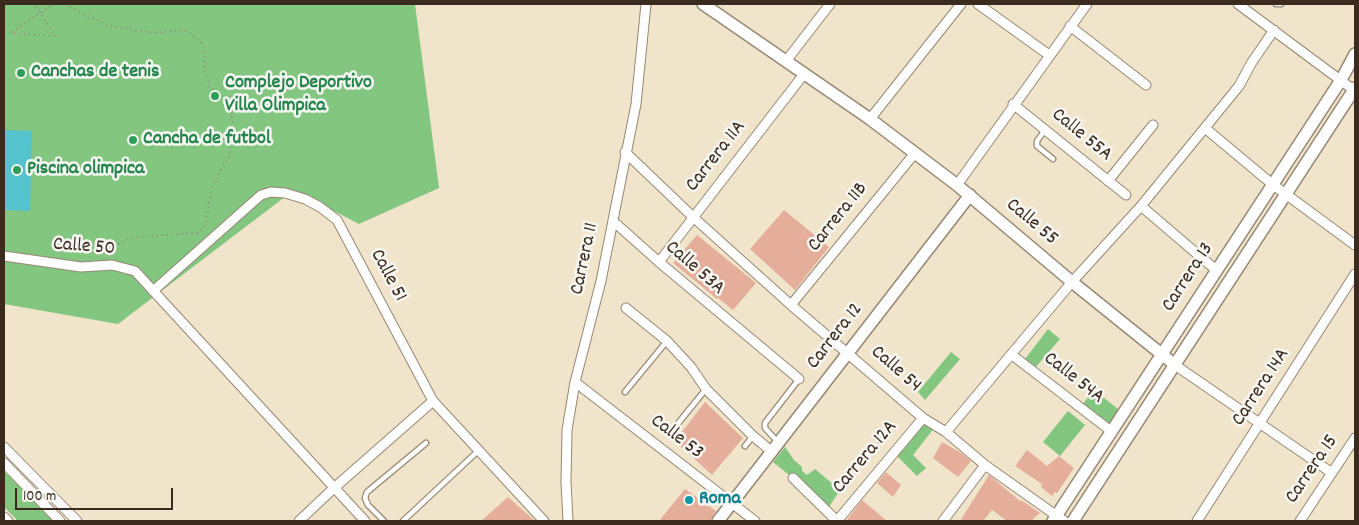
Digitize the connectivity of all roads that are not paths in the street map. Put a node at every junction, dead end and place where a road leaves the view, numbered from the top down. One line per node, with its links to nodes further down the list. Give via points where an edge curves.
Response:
1 (646, 4): 25 (street, Carrera 11, via 636,104)
2 (704, 4): 10 (street, Calle 55)
3 (830, 4): 15 (street)
4 (961, 4): 21 (street)
5 (978, 4): 14 (street)
6 (1087, 4): 11 (street)
7 (1238, 4): 12 (street)
8 (1276, 4): 9 (lane)
9 (1281, 4)
10 (717, 7): 15 (street, Calle 55)
11 (1070, 26): 14 (street); 18 (street)
12 (1274, 30): 17 (street); 23 (street, via 1239,86)
13 (1355, 54): 17 (street, Carrera 13)
14 (1048, 55): 20 (street)
15 (786, 61): 16 (street, Calle 55)
16 (804, 74): 21 (street, Calle 55); 35 (street, Carrera 11A)
17 (1341, 80): 19 (street); 29 (street, Carrera 13)
18 (1146, 85)
19 (1355, 90): 33 (street, Carrera 13)
20 (1013, 104): 24 (street, Calle 55A); 30 (street)
21 (870, 119): 26 (street, Calle 55)
22 (1153, 125): 28 (street)
23 (1204, 128): 29 (street); 34 (street)
24 (1045, 130): 27 (lane, via 1036,146); 28 (street, Calle 55A)
25 (625, 152): 35 (street, Calle 54); 36 (street, Carrera 11)
26 (915, 153): 30 (street, Calle 55); 44 (street, Carrera 11B)
27 (1053, 159)
28 (1108, 181): 32 (street, Calle 55A)
29 (1272, 184): 33 (street); 40 (street, Carrera 13)
30 (957, 185): 31 (street, Calle 55)
31 (970, 195): 42 (street, Calle 55); 47 (street, Carrera 12)
32 (1126, 195)
33 (1286, 195): 37 (street); 50 (street, Carrera 13)
34 (1141, 206): 40 (street); 42 (street)
35 (693, 217): 39 (street, Carrera 11A); 44 (street, Calle 54)
36 (613, 221): 39 (street, Calle 53A); 52 (street, Carrera 11)
37 (1355, 245)
38 (4, 256): 43 (street, Calle 50, via 81,267 112,265 135,271)
39 (659, 262): 51 (street, Calle 53A)
40 (1216, 270): 48 (street, Carrera 13)
41 (1355, 274): 57 (street, Carrera 14A)
42 (1072, 282): 48 (street, Calle 55); 49 (street)
43 (154, 290): 55 (street, Calle 51, via 262,195 285,193 305,199 337,220); 73 (street, Calle 50)
44 (791, 305): 47 (street, Calle 54)
45 (626, 308): 46 (street)
46 (667, 341): 53 (street, via 691,366); 54 (lane)
47 (847, 353): 56 (street, Calle 54); 63 (street, Carrera 12)
48 (1162, 353): 50 (street, Calle 55); 59 (street, Carrera 13)
49 (1012, 355): 59 (street, Calle 54A); 60 (street)
50 (1175, 365): 57 (street, Calle 55); 90 (street, Carrera 13)
51 (799, 379): 63 (lane, via 765,422 765,428)
52 (575, 382): 74 (street, Calle 53); 85 (street, Carrera 11, via 567,430)
53 (706, 389): 58 (lane); 61 (street)
54 (625, 392)
55 (433, 401): 67 (street, Calle 51); 73 (street)
56 (923, 418): 60 (street, Calle 54); 88 (street, Carrera 12A)
57 (1260, 423): 71 (street, Calle 55); 91 (street, Carrera 14A)
58 (675, 427)
59 (1111, 431): 76 (street, Carrera 13)
60 (946, 432): 70 (street, Calle 54)
61 (753, 436): 66 (lane); 68 (street)
62 (1355, 438): 71 (street, Carrera 15)
63 (778, 442): 68 (street, Carrera 12)
64 (426, 443): 82 (lane, via 367,492 368,505)
65 (4, 446): 79 (street)
66 (745, 446)
67 (478, 450): 83 (lane); 84 (street, Calle 51)
68 (771, 452): 74 (street, Carrera 12)
69 (4, 462): 78 (street)
70 (985, 465): 76 (street, Calle 54); 89 (street)
71 (1332, 473): 92 (street, Carrera 15)
72 (793, 478): 88 (street)
73 (334, 488): 80 (street); 81 (street, Calle 50)
74 (731, 503): 86 (street, Carrera 12); 87 (street, Calle 53)
75 (4, 517): 77 (street)
76 (1058, 519)
77 (8, 521)
78 (60, 521)
79 (77, 521)
80 (299, 521)
81 (364, 521)
82 (384, 521)
83 (403, 521)
84 (544, 521)
85 (568, 521)
86 (718, 521)
87 (756, 521)
88 (837, 521)
89 (943, 521)
90 (1073, 521)
91 (1197, 521)
92 (1300, 521)

